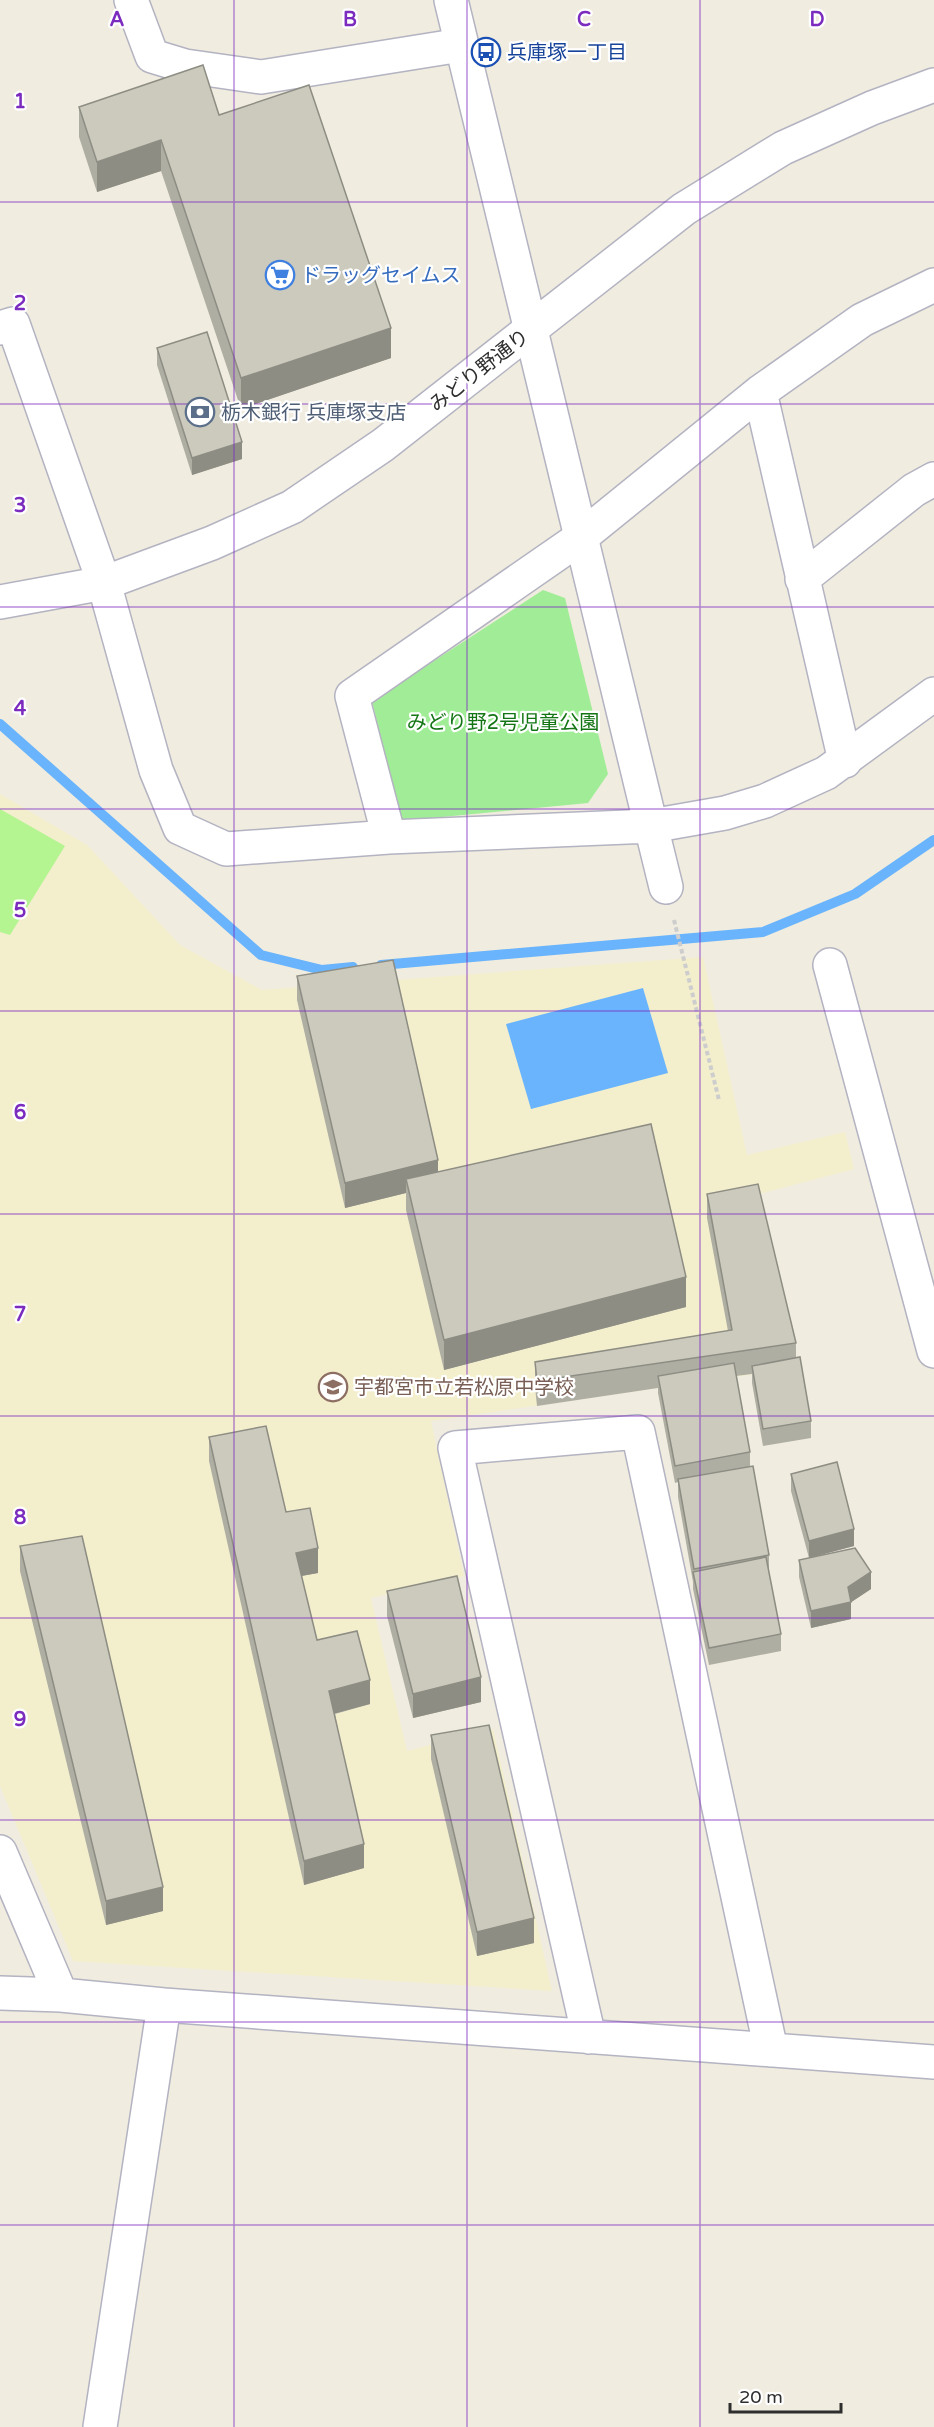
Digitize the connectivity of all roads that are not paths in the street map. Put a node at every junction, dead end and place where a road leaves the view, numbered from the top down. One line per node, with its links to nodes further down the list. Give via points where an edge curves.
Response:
1 (132, 0): 3 (street, via 152,56 196,68 261,76)
2 (451, 0): 3 (street)
3 (461, 45): 7 (street)
4 (934, 85): 7 (street, みどり野通り, via 783,148 684,209)
5 (934, 285): 8 (street, via 862,320)
6 (0, 328): 12 (street, via 13,324)
7 (529, 331): 10 (street); 12 (street, みどり野通り, via 383,445 292,507 212,543)
8 (760, 392): 10 (street); 11 (street)
9 (934, 479): 11 (street, via 914,490)
10 (580, 538): 16 (street); 17 (street, via 352,696)
11 (802, 579): 15 (street)
12 (104, 583): 13 (street, みどり野通り); 17 (street, via 156,770 180,828 226,849)
13 (0, 602)
14 (934, 694): 15 (street)
15 (845, 761): 16 (street, via 765,801 725,813)
16 (651, 826): 17 (street); 18 (street)
17 (389, 837)
18 (670, 900)
19 (830, 965): 20 (street)
20 (934, 1351)
21 (0, 1852): 23 (street)
22 (0, 1993): 23 (street)
23 (61, 1995): 24 (street)
24 (164, 2005): 25 (street); 28 (street)
25 (589, 2037): 26 (street); 26 (street, via 455,1448 638,1432)
26 (771, 2050): 27 (street)
27 (934, 2062)
28 (100, 2427)

